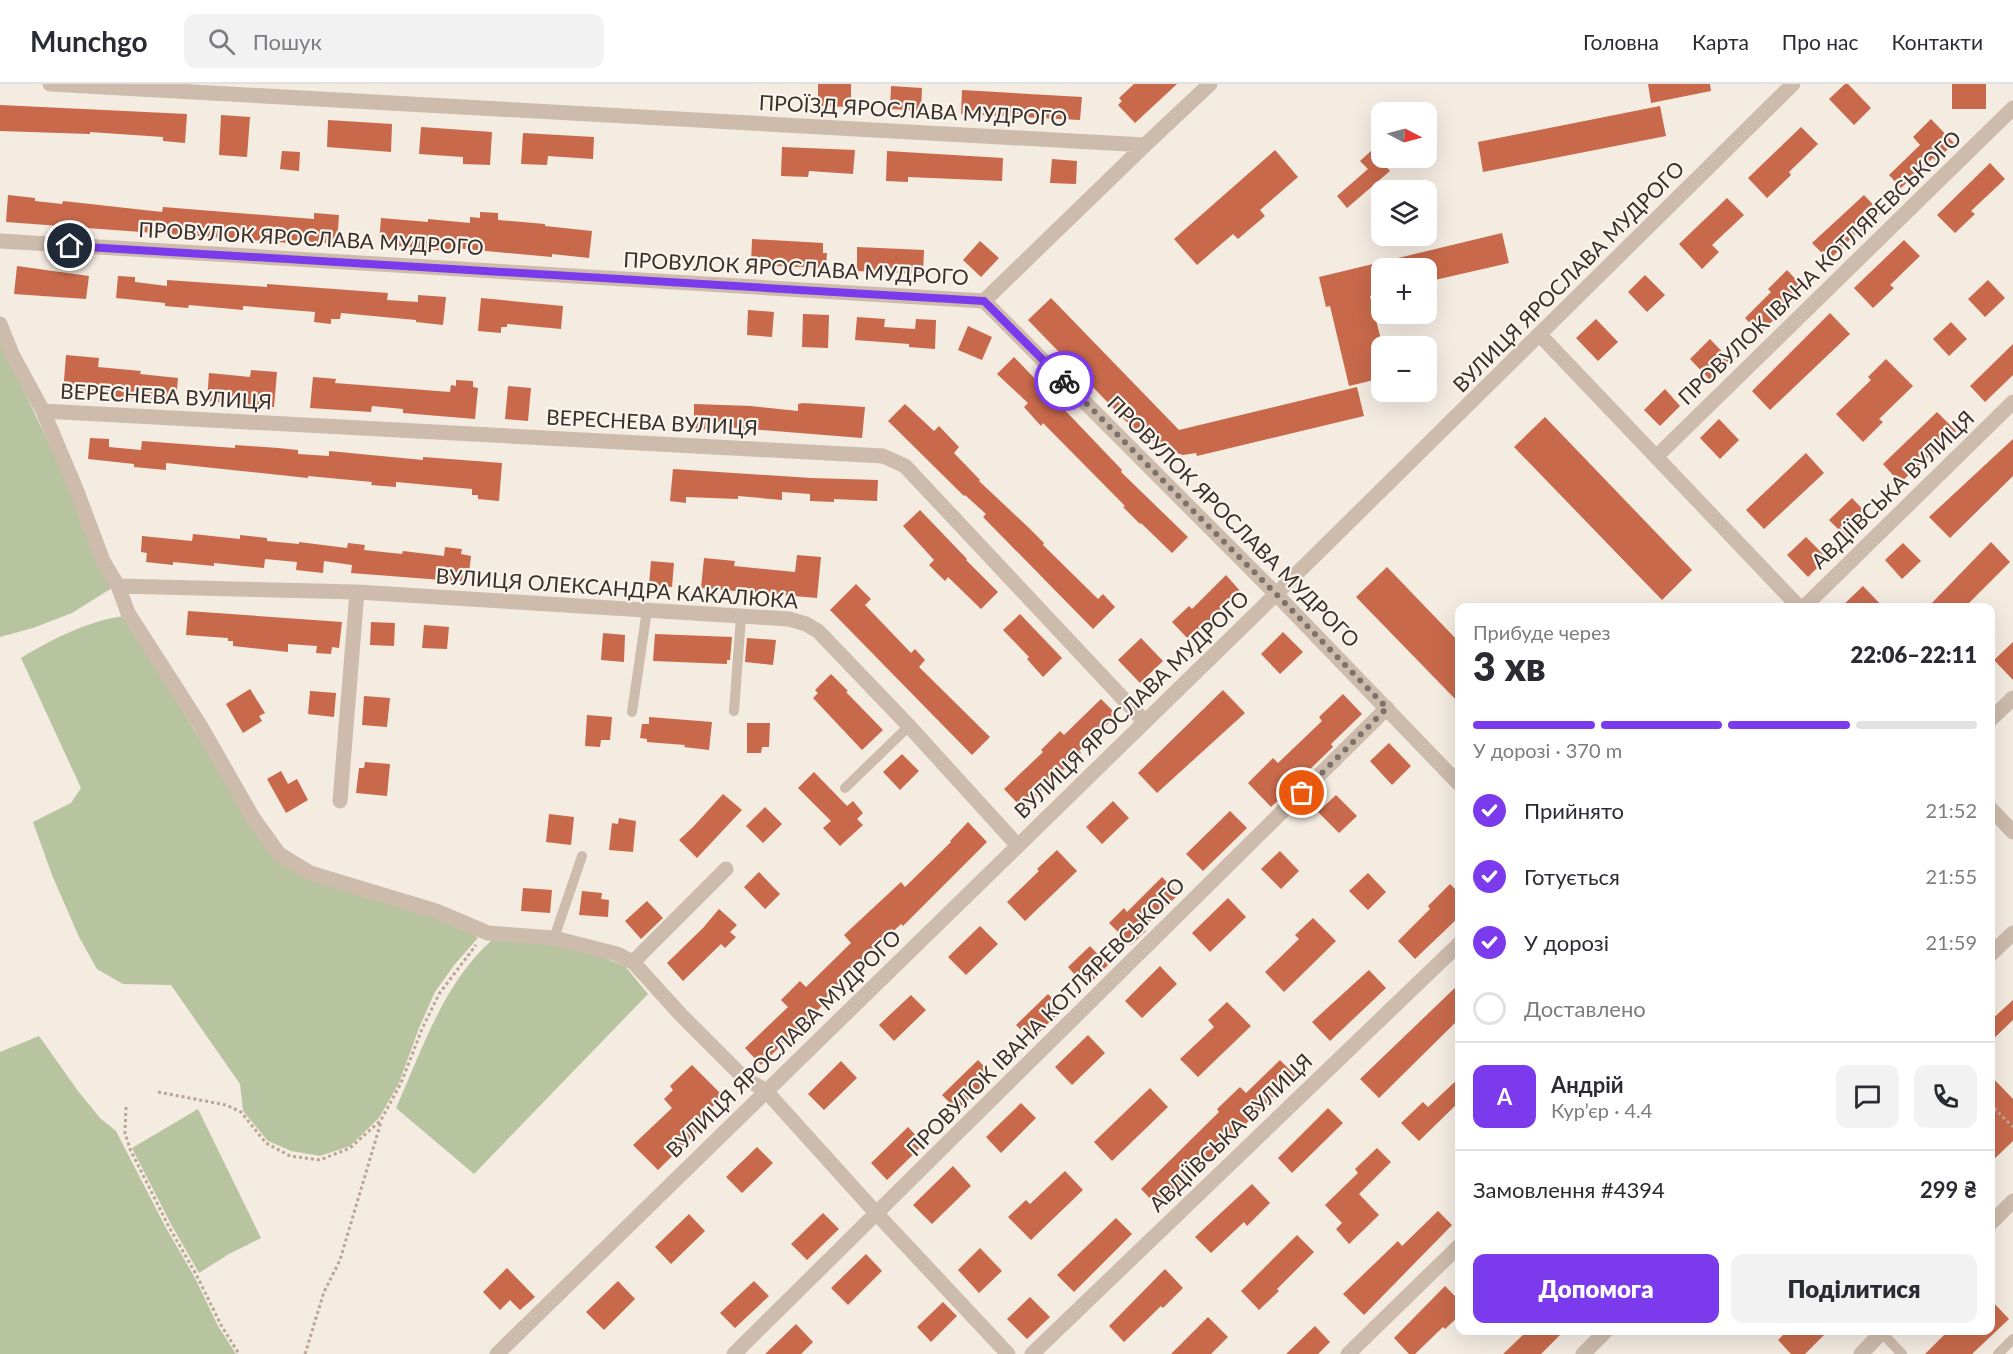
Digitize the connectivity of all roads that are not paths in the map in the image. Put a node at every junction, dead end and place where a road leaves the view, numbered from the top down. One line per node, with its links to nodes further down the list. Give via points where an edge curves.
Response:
1 (50, 84): 5 (street, ПРОЇЗД ЯРОСЛАВА МУДРОГО)
2 (1210, 84): 5 (street)
3 (1794, 84): 9 (street, ВУЛИЦЯ ЯРОСЛАВА МУДРОГО)
4 (2013, 108): 12 (street, ПРОВУЛОК ІВАНА КОТЛЯРЕВСЬКОГО)
5 (1145, 145): 7 (street)
6 (0, 242): 7 (street, ПРОВУЛОК ЯРОСЛАВА МУДРОГО)
7 (984, 301): 15 (street, ПРОВУЛОК ЯРОСЛАВА МУДРОГО)
8 (0, 324): 11 (street)
9 (1540, 335): 12 (street); 15 (street, ВУЛИЦЯ ЯРОСЛАВА МУДРОГО)
10 (2013, 402): 17 (street, АВДІЇВСЬКА ВУЛИЦЯ)
11 (43, 411): 13 (street, via 103,561); 25 (street, ВЕРЕСНЕВА ВУЛИЦЯ, via 883,456 905,466)
12 (1656, 457): 16 (street)
13 (118, 586): 14 (street, ВУЛИЦЯ ОЛЕКСАНДРА КАКАЛЮКА); 36 (street, via 128,614 200,725 252,818 279,854 310,873 436,911 488,933)
14 (357, 592): 18 (street, ВУЛИЦЯ ОЛЕКСАНДРА КАКАЛЮКА); 29 (street)
15 (1276, 594): 21 (street, ПРОВУЛОК ЯРОСЛАВА МУДРОГО); 25 (street, ВУЛИЦЯ ЯРОСЛАВА МУДРОГО)
16 (1796, 603)
17 (1806, 603)
18 (647, 610): 19 (street, ВУЛИЦЯ ОЛЕКСАНДРА КАКАЛЮКА); 23 (lane)
19 (741, 616): 22 (lane); 26 (street, ВУЛИЦЯ ОЛЕКСАНДРА КАКАЛЮКА, via 789,619 818,631)
20 (2013, 698): 24 (street)
21 (1387, 708): 27 (street, ПРОВУЛОК ЯРОСЛАВА МУДРОГО); 42 (street, ПРОВУЛОК ІВАНА КОТЛЯРЕВСЬКОГО)
22 (734, 711)
23 (632, 712)
24 (1995, 715)
25 (1145, 722): 32 (street, ВУЛИЦЯ ЯРОСЛАВА МУДРОГО)
26 (909, 726): 28 (lane); 32 (street, ВУЛИЦЯ ОЛЕКСАНДРА КАКАЛЮКА)
27 (1455, 780)
28 (845, 788)
29 (340, 801)
30 (1995, 813): 31 (street)
31 (2013, 832)
32 (1017, 846): 40 (street, ВУЛИЦЯ ЯРОСЛАВА МУДРОГО)
33 (582, 856): 36 (lane)
34 (726, 869): 39 (street)
35 (2013, 933): 38 (street)
36 (554, 938): 39 (street, via 617,954)
37 (1455, 948): 52 (street, АВДІЇВСЬКА ВУЛИЦЯ)
38 (1995, 950)
39 (633, 962): 40 (street, via 744,1078)
40 (765, 1090): 42 (street); 49 (street, ВУЛИЦЯ ЯРОСЛАВА МУДРОГО)
41 (2013, 1201): 43 (street)
42 (877, 1214): 50 (street, ПРОВУЛОК ІВАНА КОТЛЯРЕВСЬКОГО); 51 (street)
43 (1995, 1219)
44 (1455, 1250): 53 (street)
45 (1601, 1335): 54 (street)
46 (1880, 1335): 55 (street)
47 (1886, 1335): 56 (lane)
48 (2013, 1339): 57 (lane)
49 (497, 1354)
50 (734, 1354)
51 (1008, 1354)
52 (1032, 1354)
53 (1348, 1354)
54 (1582, 1354)
55 (1861, 1354)
56 (1902, 1354)
57 (1998, 1354)

